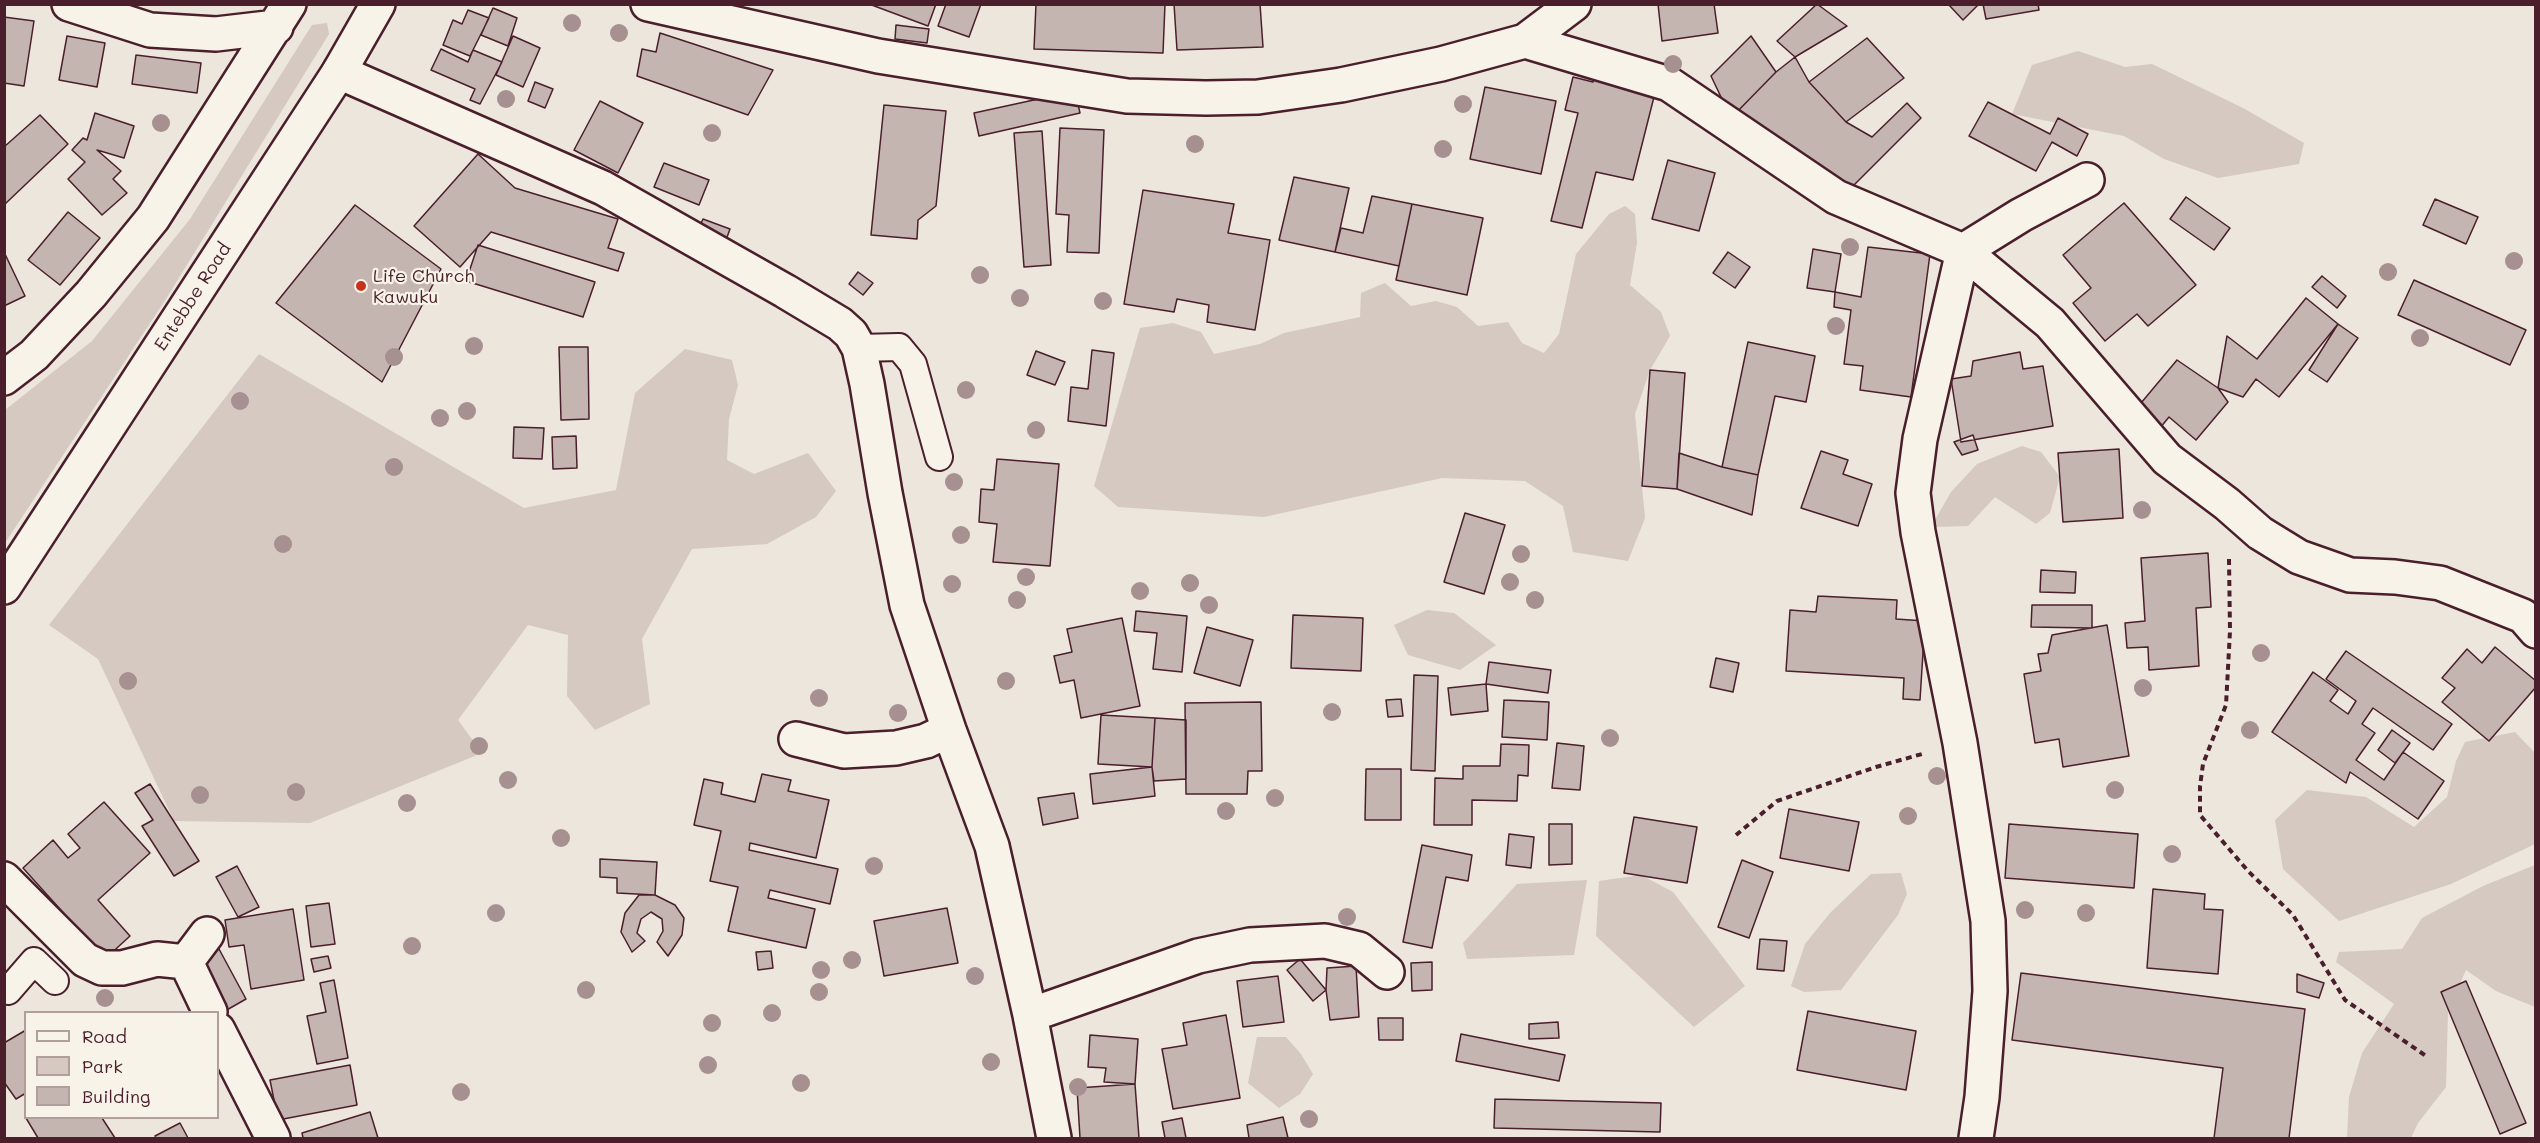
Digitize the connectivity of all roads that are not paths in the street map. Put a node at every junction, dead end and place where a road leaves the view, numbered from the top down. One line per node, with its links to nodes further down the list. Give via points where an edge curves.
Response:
1 (69, 4): 5 (street, via 150,30 216,34)
2 (378, 4): 7 (street, Entebbe Road)
3 (648, 4): 6 (street, via 878,56 1127,96 1258,97 1341,85)
4 (1574, 4): 6 (street)
5 (283, 16): 11 (street, via 153,218 91,294 34,355)
6 (1525, 41): 9 (street, via 1669,84 1836,197)
7 (339, 72): 10 (street, via 603,188 840,324); 13 (street, Entebbe Road)
8 (2087, 180): 9 (street)
9 (1963, 251): 14 (street, via 2050,323 2167,459 2260,533 2299,557 2350,575 2440,583 2523,616); 28 (street, via 1920,439 1913,493 1960,743 1988,921 1990,991)
10 (859, 348): 12 (lane, via 899,347 913,364); 15 (street, via 900,576)
11 (4, 378)
12 (939, 457)
13 (4, 587)
14 (2535, 631)
15 (949, 730): 16 (street, via 926,741 896,748 844,751); 24 (street, via 992,846)
16 (796, 739)
17 (4, 879): 19 (street, via 85,960 102,968 122,968 157,959)
18 (207, 934): 19 (street)
19 (186, 962): 23 (street)
20 (1387, 972): 24 (street, via 1359,949 1325,941 1250,945 1198,956)
21 (55, 981): 22 (lane, via 34,961)
22 (6, 991)
23 (210, 1011)
24 (1030, 1015): 27 (street)
25 (219, 1031): 26 (street)
26 (273, 1138)
27 (1054, 1138)
28 (1976, 1138)

